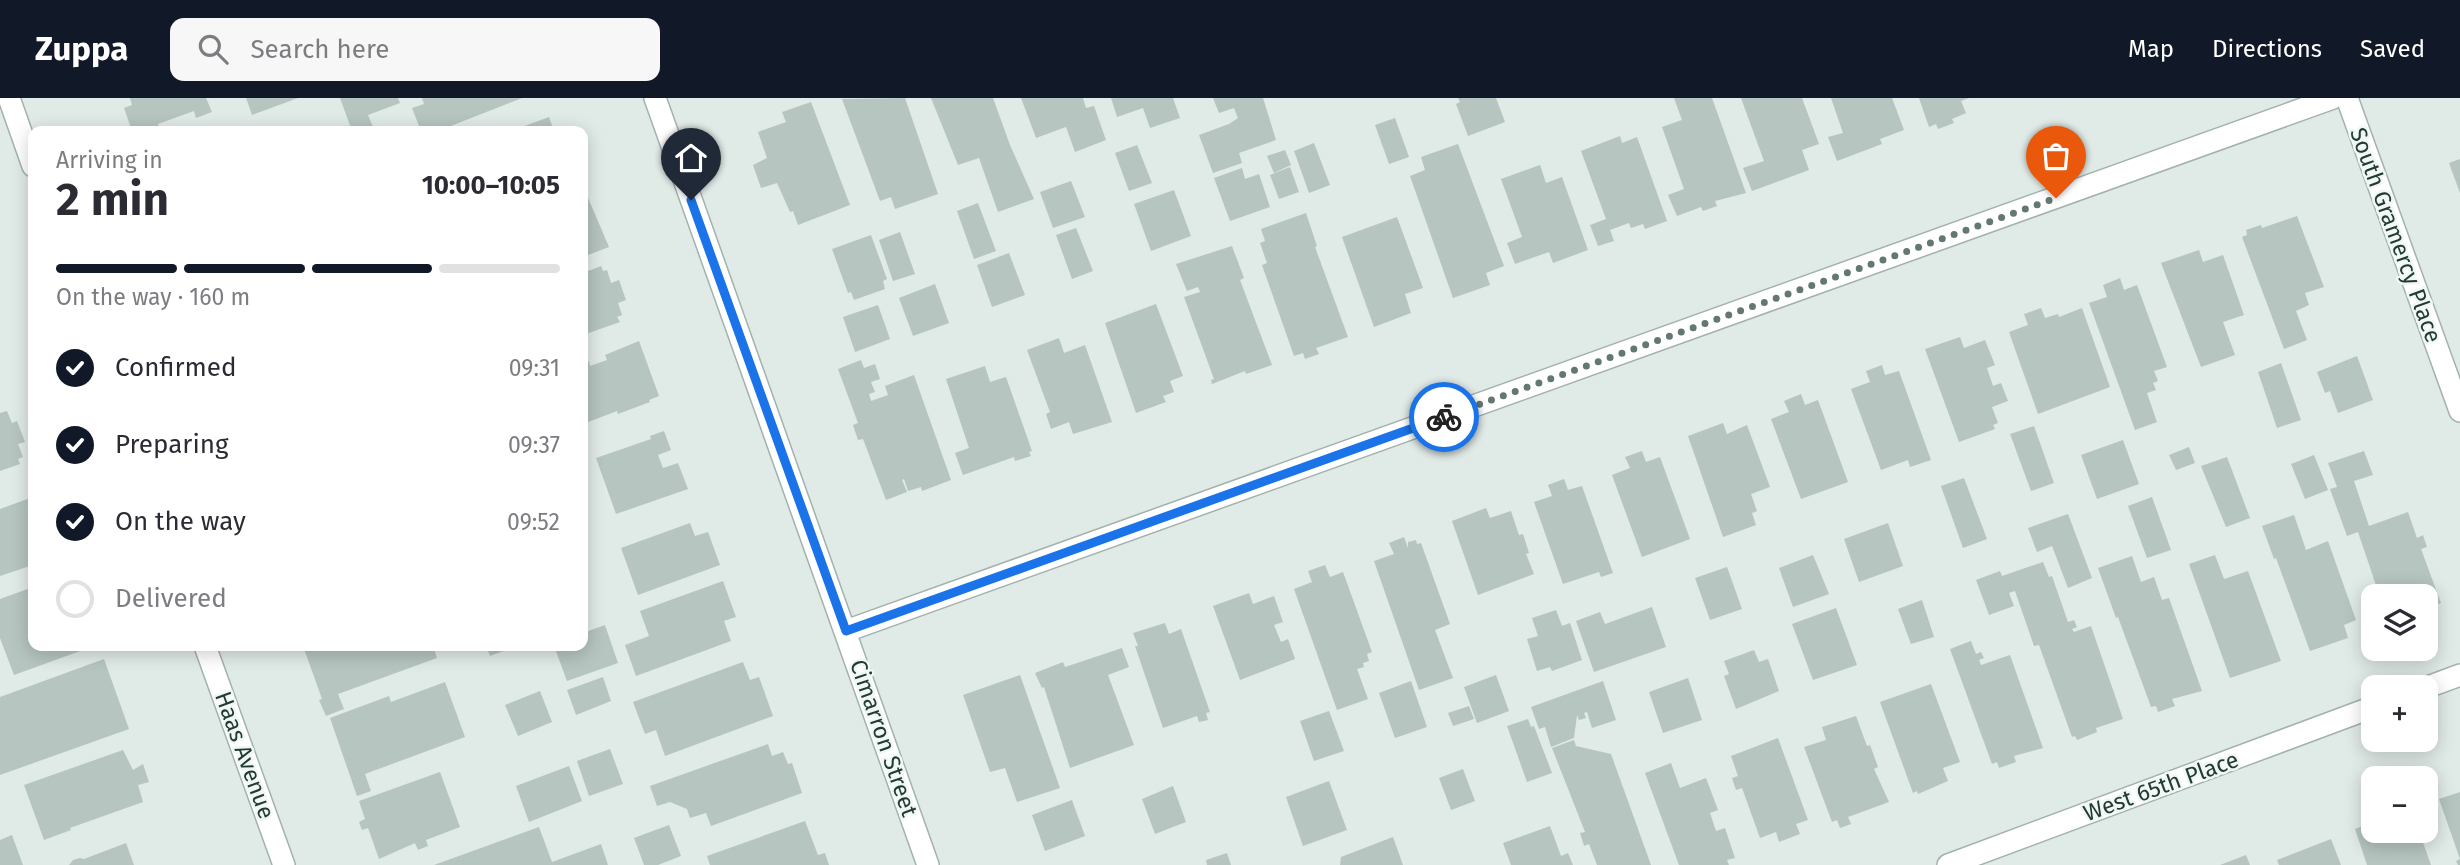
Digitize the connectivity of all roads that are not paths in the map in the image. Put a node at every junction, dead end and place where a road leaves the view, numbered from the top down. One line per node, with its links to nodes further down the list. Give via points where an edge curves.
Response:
1 (9, 98): 5 (street)
2 (655, 98): 7 (street, Cimarron Street)
3 (2333, 98): 7 (street)
4 (2347, 98): 6 (street, South Gramercy Place)
5 (28, 152)
6 (2460, 411)
7 (846, 631): 13 (street, Cimarron Street)
8 (207, 651): 12 (street, Haas Avenue)
9 (2460, 675): 10 (street)
10 (2438, 683)
11 (2361, 711): 14 (street, West 65th Place)
12 (284, 865)
13 (928, 865)
14 (1948, 865)

